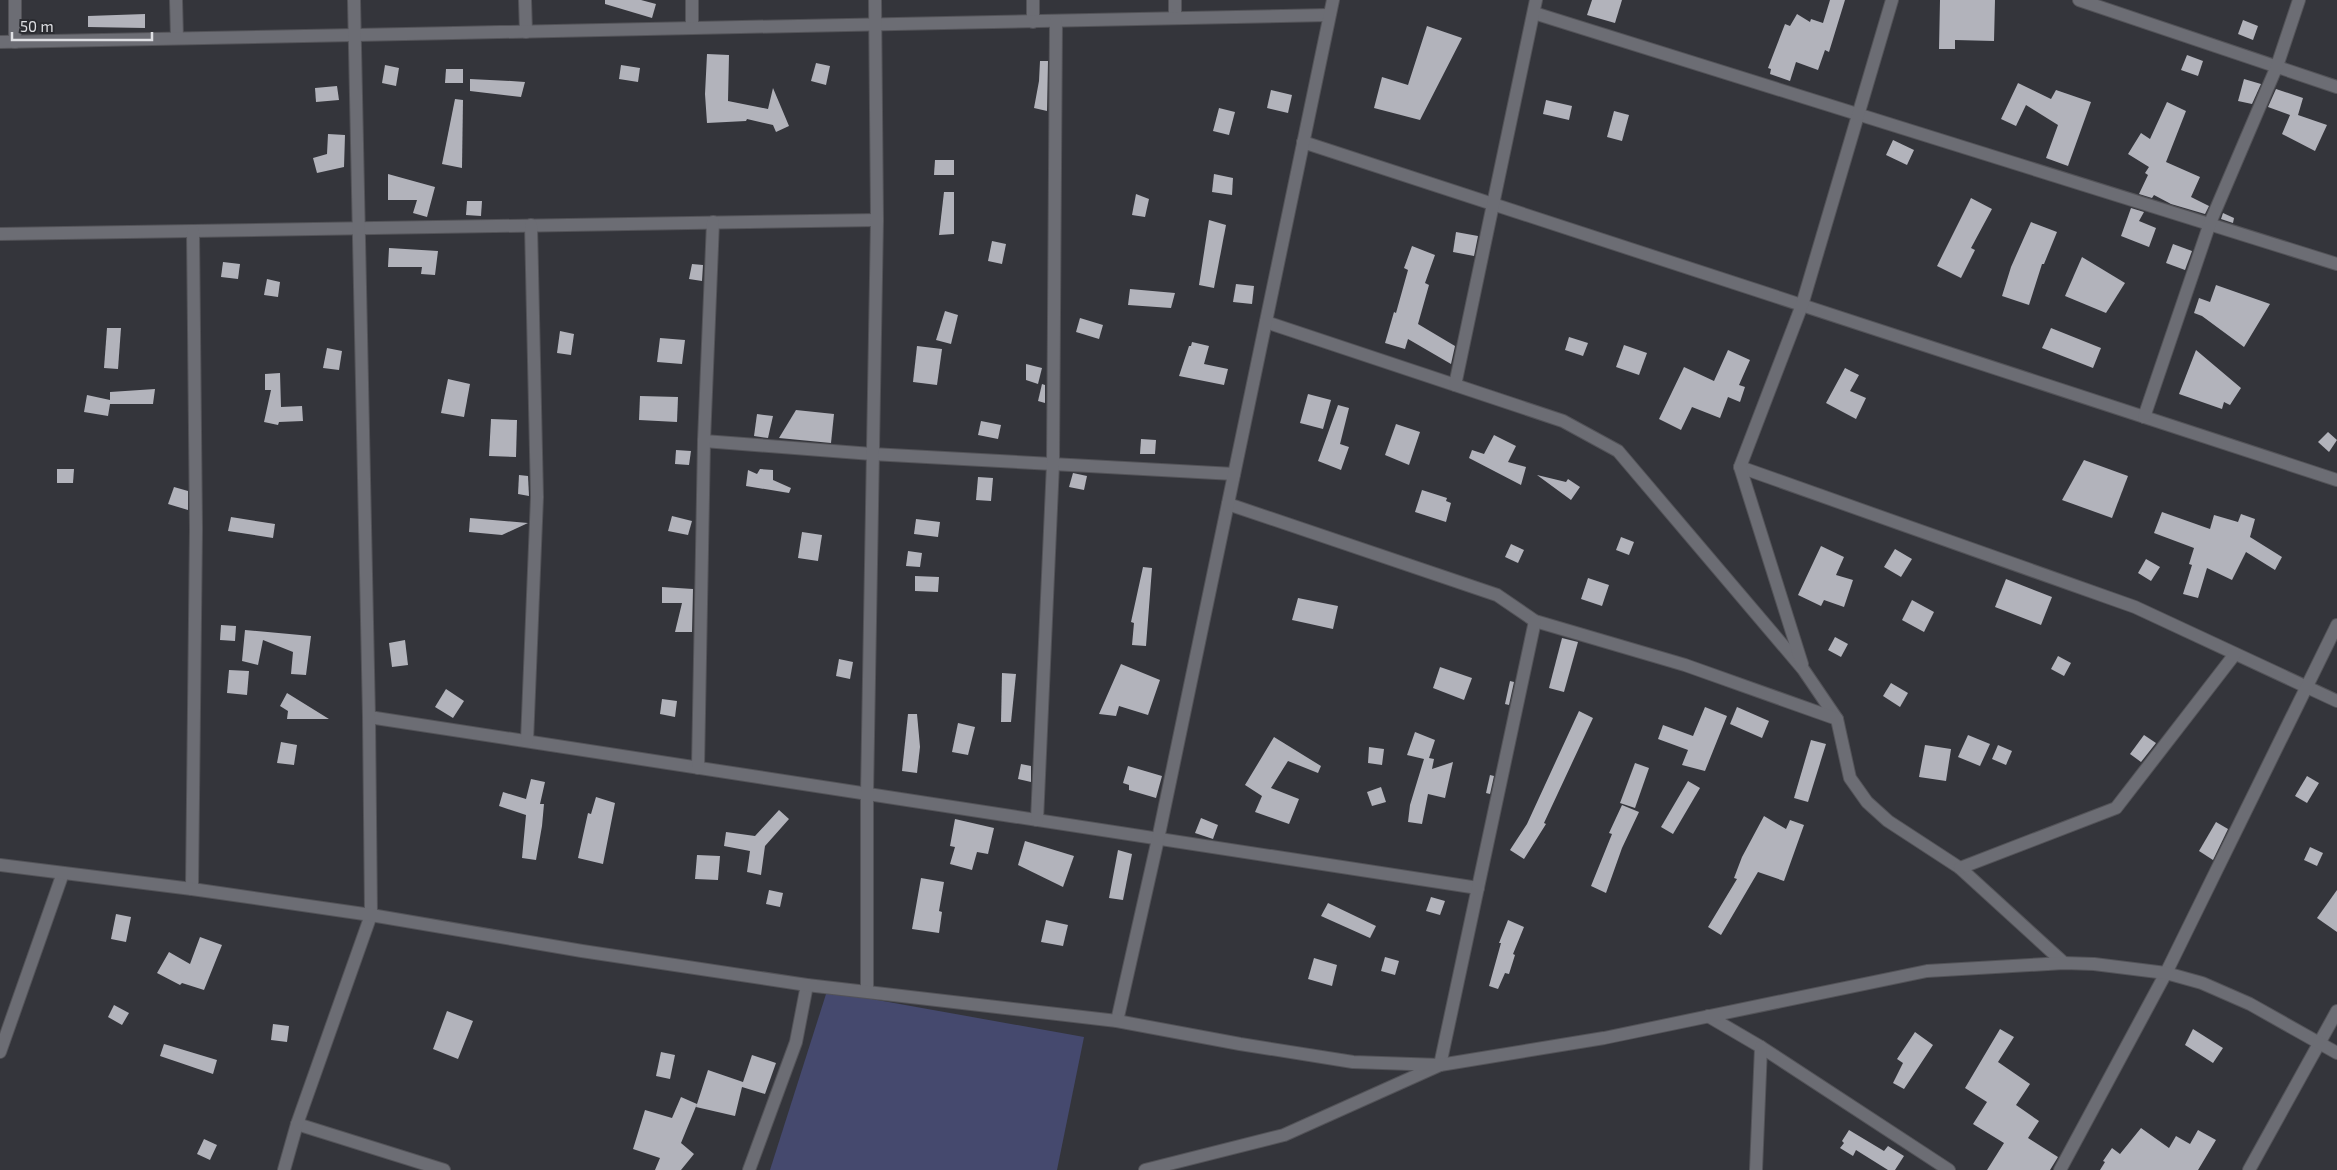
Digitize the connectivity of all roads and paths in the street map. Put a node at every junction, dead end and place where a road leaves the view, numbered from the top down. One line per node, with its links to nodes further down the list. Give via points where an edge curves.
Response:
1 (15, 0): 25 (street)
2 (176, 0): 23 (street)
3 (354, 0): 22 (street)
4 (525, 0): 21 (street)
5 (692, 0): 20 (street)
6 (875, 0): 19 (street)
7 (1033, 0): 18 (street)
8 (1175, 0): 16 (street)
9 (1332, 0): 15 (street)
10 (1536, 0): 14 (street)
11 (1892, 0): 28 (street)
12 (2079, 0): 26 (street)
13 (2300, 0): 26 (street)
14 (1534, 13): 28 (street); 30 (street)
15 (1330, 15): 16 (street); 29 (street)
16 (1175, 18): 17 (street)
17 (1056, 21): 18 (street); 45 (street)
18 (1033, 22): 19 (street)
19 (875, 26): 20 (street); 31 (street)
20 (692, 27): 21 (street)
21 (526, 32): 22 (street)
22 (355, 35): 23 (street); 35 (street)
23 (177, 38): 25 (street)
24 (0, 42): 25 (street)
25 (15, 42)
26 (2277, 66): 27 (street); 33 (street)
27 (2337, 88)
28 (1859, 114): 33 (street); 39 (street)
29 (1303, 142): 30 (street); 40 (street)
30 (1494, 204): 39 (street); 41 (street)
31 (877, 220): 32 (street); 44 (street)
32 (712, 222): 34 (street); 43 (street)
33 (2210, 223): 38 (street); 42 (street)
34 (531, 225): 35 (street); 58 (street, via 537,497)
35 (359, 228): 36 (street); 56 (street)
36 (193, 231): 37 (street); 67 (street, via 196,529)
37 (0, 234)
38 (2337, 264)
39 (1802, 305): 42 (street); 46 (street)
40 (1266, 322): 41 (street); 47 (street)
41 (1455, 385): 53 (street, via 1563,422 1618,452)
42 (2144, 417): 48 (street)
43 (704, 441): 44 (street); 59 (street)
44 (872, 454): 45 (street); 60 (street)
45 (1053, 464): 47 (street); 61 (street)
46 (1740, 467): 52 (street, via 2135,607); 53 (street)
47 (1234, 474): 49 (street)
48 (2337, 480)
49 (1228, 504): 50 (street, via 1497,595); 62 (street)
50 (1535, 621): 57 (street, via 1685,665); 66 (street)
51 (2337, 625): 54 (street)
52 (2235, 654): 54 (street); 64 (street, via 2116,808)
53 (1803, 669): 57 (street)
54 (2306, 687): 55 (street); 70 (street)
55 (2337, 701)
56 (369, 717): 58 (street); 68 (street)
57 (1837, 719): 64 (street, via 1850,778 1867,802 1888,821)
58 (527, 741): 59 (street)
59 (698, 768): 60 (street)
60 (866, 794): 61 (street); 72 (street)
61 (1037, 820): 62 (street)
62 (1158, 839): 66 (street); 75 (street)
63 (0, 865): 65 (street)
64 (1960, 868): 69 (street)
65 (64, 873): 67 (street); 78 (street)
66 (1478, 888): 80 (street)
67 (192, 889): 68 (street)
68 (371, 916): 71 (street); 81 (street)
69 (2064, 963): 70 (street); 74 (street, via 1927,972)
70 (2166, 974): 76 (street, via 2202,982); 88 (street)
71 (807, 985): 72 (street); 84 (street, via 796,1042)
72 (867, 991): 75 (street)
73 (2337, 1011): 76 (street)
74 (1708, 1016): 77 (street); 80 (street, via 1604,1038)
75 (1117, 1022): 80 (street, via 1353,1062)
76 (2319, 1042): 79 (street); 89 (street)
77 (1761, 1047): 86 (street); 87 (street)
78 (0, 1052)
79 (2337, 1053)
80 (1440, 1065): 85 (street, via 1284,1135)
81 (297, 1124): 82 (street); 83 (street)
82 (284, 1170)
83 (444, 1170)
84 (749, 1170)
85 (1145, 1170)
86 (1756, 1170)
87 (1949, 1170)
88 (2060, 1170)
89 (2249, 1170)

